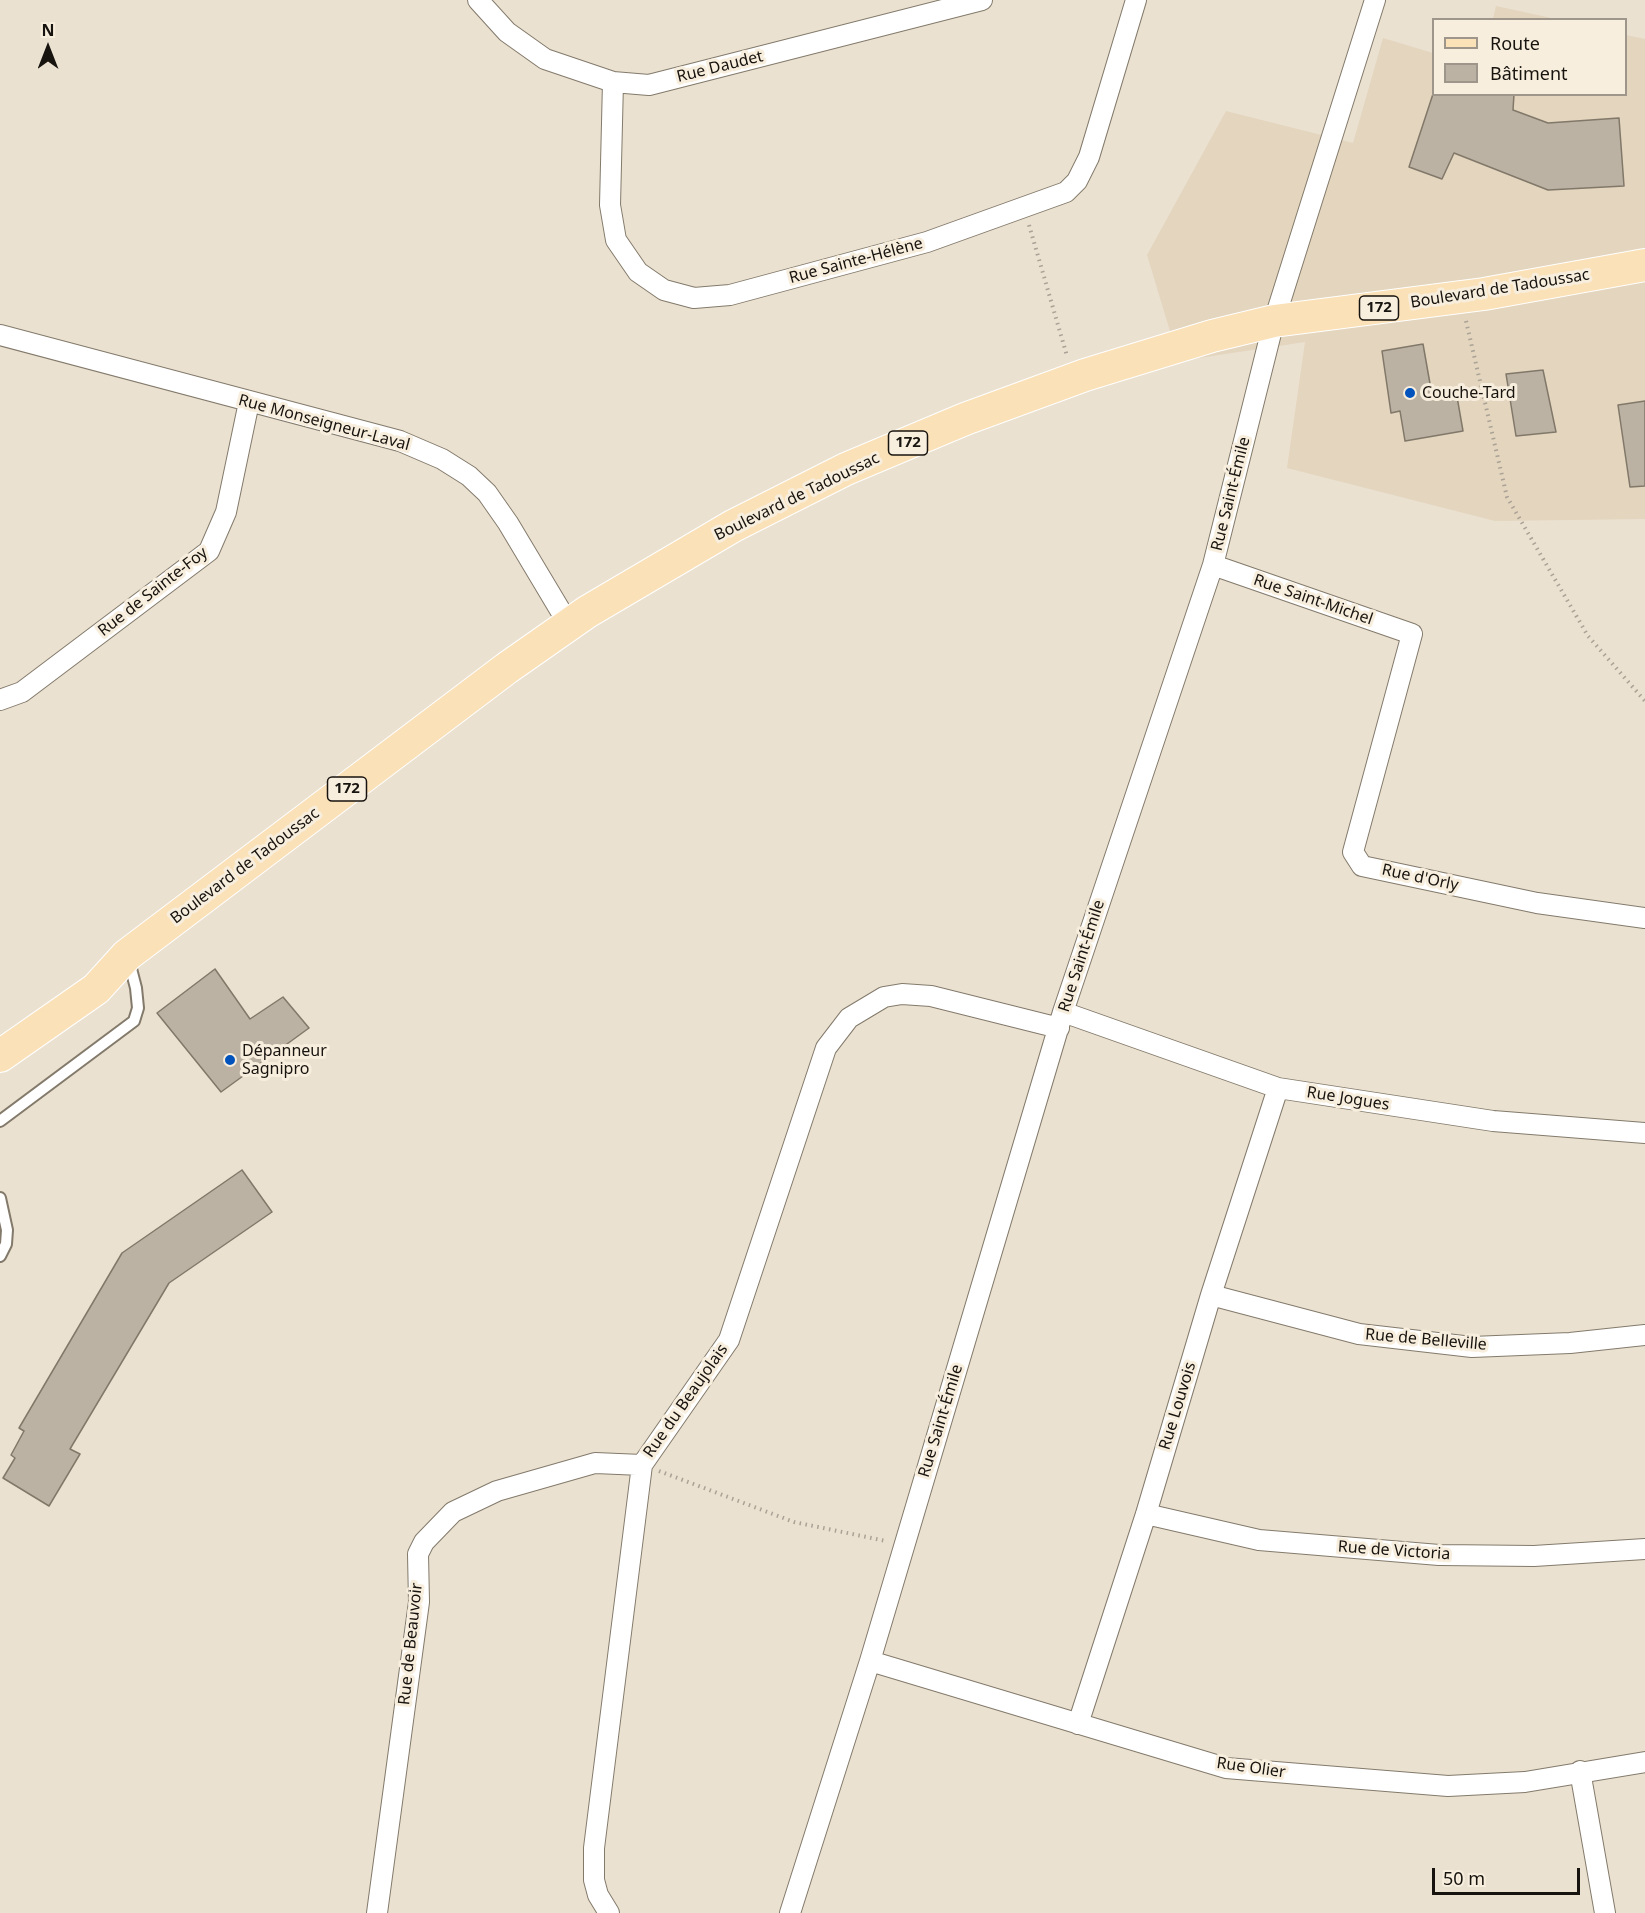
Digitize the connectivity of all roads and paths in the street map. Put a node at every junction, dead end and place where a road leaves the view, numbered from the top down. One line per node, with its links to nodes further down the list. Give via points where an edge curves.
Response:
1 (478, 0): 5 (street, Rue Daudet, via 507,32 544,58)
2 (982, 0): 5 (street, Rue Daudet, via 649,85)
3 (1136, 0): 6 (street, Rue Sainte-Hélène, via 1089,157 1077,181 1066,192)
4 (1375, 0): 9 (street, Rue Saint-Émile)
5 (613, 82): 6 (street, Rue Sainte-Hélène, via 613,231 638,272 664,290 694,298 730,295 927,242)
6 (1024, 208): 11 (path)
7 (1645, 265): 8 (main road, Boulevard de Tadoussac / 172)
8 (1460, 297): 9 (main road, Boulevard de Tadoussac / 172); 17 (path, via 1507,497 1588,636)
9 (1274, 321): 11 (main road, Boulevard de Tadoussac / 172, via 1212,336); 13 (street, Rue Saint-Émile)
10 (0, 335): 12 (street, Rue Monseigneur-Laval)
11 (1074, 380): 14 (main road, Boulevard de Tadoussac / 172, via 964,419 846,469 733,526)
12 (249, 402): 14 (street, Rue Monseigneur-Laval, via 400,441 469,476 508,523); 16 (street, Rue de Sainte-Foy, via 226,512 209,551 22,692)
13 (1213, 565): 15 (street, Rue Saint-Michel); 20 (street, Rue Saint-Émile)
14 (569, 625): 19 (main road, Boulevard de Tadoussac / 172)
15 (1412, 634): 18 (street, Rue d'Orly, via 1353,852 1362,866 1537,903)
16 (0, 700)
17 (1645, 701)
18 (1645, 918)
19 (127, 955): 21 (main road, Boulevard de Tadoussac / 172, via 80,974); 22 (main road, Boulevard de Tadoussac / 172, via 96,989); 24 (lane, via 136,988 138,1008 134,1021)
20 (1061, 1020): 23 (street, Rue Jogues); 30 (street, Rue du Beaujolais, via 902,994 884,997 849,1018 826,1048 817,1069 729,1340); 32 (street, Rue Saint-Émile)
21 (0, 1030)
22 (0, 1056)
23 (1278, 1088): 25 (street, Rue Jogues, via 1493,1121); 28 (street, Rue Louvois)
24 (0, 1121)
25 (1645, 1133)
26 (0, 1198): 27 (lane, via 7,1230)
27 (0, 1256)
28 (1211, 1295): 29 (street, Rue de Belleville, via 1359,1334 1472,1347); 31 (street, Rue Louvois)
29 (1645, 1335)
30 (642, 1465): 32 (path, via 794,1522); 38 (street, Rue de Beauvoir, via 595,1463 497,1491 453,1512 424,1542 418,1554 419,1602); 39 (street, Rue du Beaujolais, via 594,1848 597,1895)
31 (1146, 1514): 33 (street, Rue de Victoria, via 1259,1540 1439,1555 1534,1556); 35 (street, Rue Louvois)
32 (904, 1545): 34 (street, Rue Saint-Émile)
33 (1645, 1549)
34 (870, 1661): 35 (street, Rue Olier); 40 (street, Rue Saint-Émile)
35 (1078, 1724): 37 (street, Rue Olier, via 1226,1768 1448,1786 1525,1782)
36 (1645, 1762): 37 (street, Rue Olier)
37 (1580, 1771): 41 (street)
38 (377, 1913)
39 (609, 1913)
40 (790, 1913)
41 (1605, 1913)

